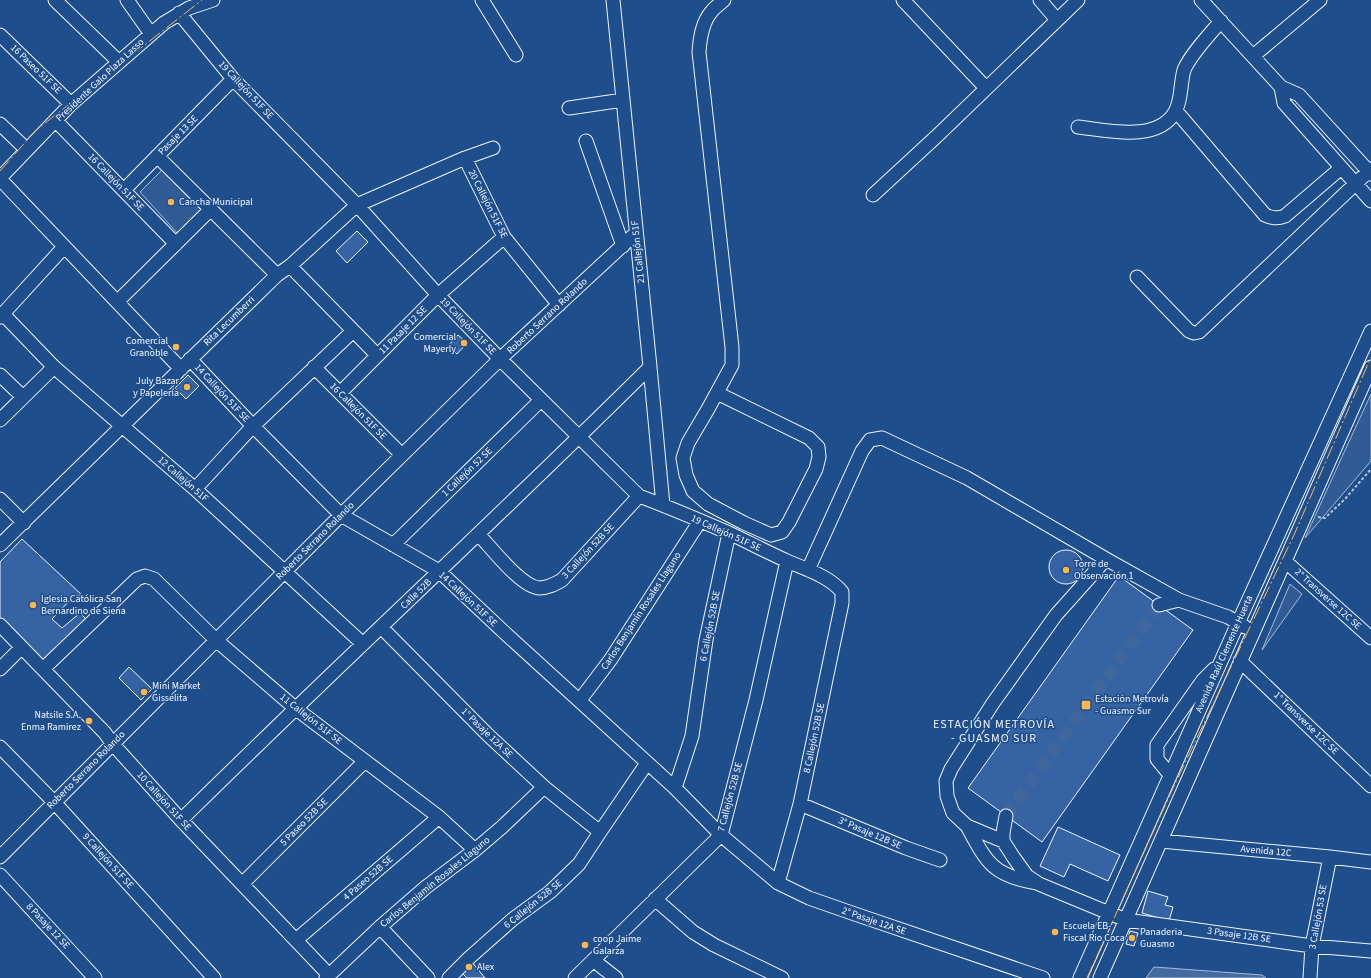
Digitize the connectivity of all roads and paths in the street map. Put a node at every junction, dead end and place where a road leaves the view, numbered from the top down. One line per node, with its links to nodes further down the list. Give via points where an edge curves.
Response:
1 (54, 0): 19 (street)
2 (127, 0): 15 (street)
3 (213, 0): 12 (street, Presidente Galo Plaza Lasso)
4 (482, 0): 17 (street)
5 (613, 0): 23 (street, 21 Callejón 51F)
6 (724, 0): 68 (street, via 710,12 706,20 699,52 732,347 732,365)
7 (903, 0): 22 (street)
8 (1040, 0): 13 (street)
9 (1078, 0): 13 (street)
10 (1201, 0): 14 (street)
11 (1320, 0): 18 (street)
12 (184, 7): 15 (street, Presidente Galo Plaza Lasso); 20 (street, 19 Callejón 51F SE)
13 (1057, 20): 22 (street)
14 (1221, 21): 18 (street); 26 (street, via 1184,70)
15 (151, 34): 19 (street, Presidente Galo Plaza Lasso)
16 (0, 35): 24 (street, 16 Paseo 51F SE)
17 (516, 55)
18 (1253, 56): 21 (street)
19 (119, 62): 24 (street, Presidente Galo Plaza Lasso)
20 (233, 79): 33 (street, Pasaje 13 SE); 42 (street, 19 Callejón 51F SE)
21 (1281, 87): 35 (street, via 1284,103); 36 (street, via 1298,95)
22 (986, 88): 40 (street)
23 (623, 100): 25 (street); 44 (street, 21 Callejón 51F)
24 (72, 104): 27 (street, Presidente Galo Plaza Lasso)
25 (569, 108)
26 (1176, 111): 29 (street, via 1161,127 1148,131 1126,132); 35 (street, via 1269,217 1285,216)
27 (56, 121): 32 (street, Presidente Galo Plaza Lasso); 39 (street, 16 Callejón 51F SE)
28 (0, 124): 32 (street)
29 (1078, 127)
30 (586, 142): 47 (street)
31 (492, 148): 34 (street, Rita Lecumberri)
32 (26, 150): 37 (street, Presidente Galo Plaza Lasso)
33 (157, 156): 39 (street, Pasaje 13 SE); 43 (street)
34 (465, 158): 42 (street, Rita Lecumberri); 45 (street, 20 Callejón 51F SE)
35 (1342, 168): 38 (street)
36 (1370, 171): 38 (street)
37 (0, 179): 48 (street, 14 Callejón 51F SE)
38 (1355, 183): 41 (street); 51 (street, via 1198,332 1189,331)
39 (124, 190): 46 (street, 16 Callejón 51F SE)
40 (873, 195)
41 (1371, 201)
42 (357, 205): 49 (street, Rita Lecumberri); 52 (street, 19 Callejón 51F SE)
43 (211, 209): 46 (street); 50 (street)
44 (636, 233): 47 (street, Roberto Serrano Rolando); 62 (street, 21 Callejón 51F)
45 (504, 237): 52 (street, 11 Pasaje 12 SE); 54 (street, 20 Callejón 51F SE)
46 (176, 244): 53 (street)
47 (623, 246): 54 (street, Roberto Serrano Rolando)
48 (64, 247): 53 (street, 14 Callejón 51F SE); 55 (street)
49 (290, 266): 50 (street, Rita Lecumberri); 56 (street)
50 (277, 275): 59 (street, Rita Lecumberri)
51 (1137, 277)
52 (438, 295): 58 (street, 11 Pasaje 12 SE); 60 (street, 19 Callejón 51F SE)
53 (117, 302): 64 (street, 14 Callejón 51F SE)
54 (559, 305): 60 (street, Roberto Serrano Rolando)
55 (2, 315): 61 (street, 12 Callejón 51F)
56 (353, 331): 58 (street); 65 (street)
57 (1371, 331): 98 (street, Avenida Raúl Clemente Huerta)
58 (378, 355): 67 (street, 11 Pasaje 12 SE)
59 (190, 359): 64 (street, Rita Lecumberri); 73 (street, 14 Callejón 51F SE)
60 (500, 359): 70 (street, 19 Callejón 51F SE); 75 (street, Roberto Serrano Rolando)
61 (54, 367): 69 (street); 72 (street, 12 Callejón 51F)
62 (650, 367): 74 (street, Calle 52B); 80 (street, 21 Callejón 51F)
63 (1371, 367): 82 (street, Avenida Raúl Clemente Huerta)
64 (181, 368): 72 (street, Rita Lecumberri)
65 (314, 368): 67 (street, 16 Callejón 51F SE); 73 (street)
66 (0, 375): 69 (street)
67 (340, 393): 75 (street, 16 Callejón 51F SE)
68 (716, 394): 68 (street, via 688,443 683,458 693,491 708,504 744,523 771,535 782,532 816,469 818,447 809,438)
69 (23, 398): 71 (street)
70 (541, 400): 74 (street, 19 Callejón 51F SE); 88 (street, 1 Callejón 52 SE)
71 (0, 420)
72 (122, 426): 77 (street, 12 Callejón 51F); 84 (street, Rita Lecumberri)
73 (253, 426): 77 (street); 81 (street, 14 Callejón 51F SE)
74 (579, 437): 78 (street, 19 Callejón 51F SE); 86 (street, Calle 52B)
75 (402, 455): 81 (street, Roberto Serrano Rolando)
76 (1371, 469): 82 (path, via 1325,518)
77 (195, 489): 93 (street, 12 Callejón 51F)
78 (639, 496): 80 (street, 19 Callejón 51F SE); 86 (street, 3 Callejón 52B SE, via 562,580 552,586 538,588 527,584)
79 (0, 499): 84 (street)
80 (663, 505): 83 (street, 19 Callejón 51F SE)
81 (340, 515): 88 (street, 14 Callejón 51F SE); 93 (street, Roberto Serrano Rolando)
82 (1305, 515): 91 (street, Avenida Raúl Clemente Huerta)
83 (700, 521): 85 (street, 19 Callejón 51F SE); 110 (street, Carlos Benjamín Rosales Llaguno, via 611,659)
84 (24, 523): 87 (street, Rita Lecumberri)
85 (729, 533): 90 (street, 19 Callejón 51F SE); 119 (street, 6 Callejón 52B SE, via 706,640 692,736)
86 (478, 534): 94 (street, Calle 52B)
87 (0, 544)
88 (393, 545): 94 (street, 14 Callejón 51F SE)
89 (1106, 559): 92 (street, via 967,478 882,438 870,440 862,451); 96 (street); 125 (street, via 1056,615 993,703 951,769 946,781 947,796 953,813)
90 (787, 561): 92 (street, 19 Callejón 51F SE); 127 (street, 7 Callejón 52B SE, via 756,700)
91 (1285, 561): 101 (street, Avenida Raúl Clemente Huerta); 102 (street, 2° Transverse 12C SE)
92 (808, 570): 95 (street, 19 Callejón 51F SE, via 836,585)
93 (284, 571): 103 (street, Roberto Serrano Rolando); 104 (street, 12 Callejón 51F)
94 (439, 571): 100 (street, Calle 52B); 110 (street, 14 Callejón 51F SE)
95 (842, 592): 121 (street, 8 Callejón 52B SE, via 842,603)
96 (1179, 600): 97 (street); 98 (street)
97 (1159, 605)
98 (1238, 623): 101 (street); 107 (street, Avenida Raúl Clemente Huerta)
99 (0, 625): 105 (street, 10 Callejón 51F SE)
100 (381, 628): 104 (street, Calle 52B); 118 (street, 1° Pasaje 12A SE)
101 (1253, 632): 106 (street, Avenida Raúl Clemente Huerta)
102 (1371, 638)
103 (216, 640): 108 (street, 11 Callejón 51F SE, via 154,579 145,576 137,579); 111 (street, 11 Callejón 51F SE); 112 (street, Roberto Serrano Rolando)
104 (363, 644): 111 (street, Calle 52B)
105 (22, 648): 108 (street, 10 Callejón 51F SE); 109 (street)
106 (1240, 661): 117 (street, 1° Transverse 12C SE); 129 (street, Avenida Raúl Clemente Huerta)
107 (1220, 664): 116 (street, Avenida Raúl Clemente Huerta); 116 (street, via 1203,680 1157,745 1157,760)
108 (43, 669): 112 (street, 10 Callejón 51F SE)
109 (0, 670)
110 (580, 700): 115 (street, 14 Callejón 51F SE)
111 (295, 708): 114 (street, 11 Callejón 51F SE); 124 (street, Calle 52B)
112 (112, 743): 120 (street, Roberto Serrano Rolando); 124 (street, 10 Callejón 51F SE)
113 (0, 747): 120 (street, 9 Callejón 51F SE)
114 (365, 761): 123 (street, 11 Callejón 51F SE); 137 (street, 5 Paseo 52B SE)
115 (648, 763): 119 (street, 14 Callejón 51F SE); 126 (street, 6 Callejón 52B SE)
116 (1170, 775): 140 (street, Avenida Raúl Clemente Huerta)
117 (1371, 786)
118 (544, 787): 126 (street, 1° Pasaje 12A SE); 130 (street, Carlos Benjamín Rosales Llaguno)
119 (675, 788): 127 (street, 14 Callejón 51F SE)
120 (54, 802): 132 (street, Roberto Serrano Rolando); 148 (street, 9 Callejón 51F SE)
121 (800, 804): 133 (street, 3° Pasaje 12B SE); 136 (street, 8 Callejón 52B SE)
122 (1006, 816): 128 (street)
123 (440, 817): 130 (street, 11 Callejón 51F SE); 142 (street, 4 Paseo 52B SE)
124 (181, 820): 137 (street, 10 Callejón 51F SE)
125 (967, 826): 128 (street); 138 (street, via 990,865 1017,880)
126 (600, 832): 150 (street, 6 Callejón 52B SE, via 579,864 550,892 513,919)
127 (721, 835): 136 (street, 2° Pasaje 12A SE); 139 (street, 7 Callejón 52B SE)
128 (1003, 841): 138 (street, via 1027,876)
129 (1160, 841): 131 (street, Avenida 12C); 140 (street, Avenida Raúl Clemente Huerta)
130 (475, 850): 141 (street, Carlos Benjamín Rosales Llaguno)
131 (1330, 856): 134 (street, Avenida 12C); 143 (street, 3 Callejón 53 SE)
132 (0, 857)
133 (940, 860)
134 (1371, 862)
135 (0, 875): 147 (street, 8 Pasaje 12 SE)
136 (778, 882): 154 (street, 2° Pasaje 12A SE, via 809,898)
137 (242, 884): 142 (street, 10 Callejón 51F SE)
138 (1039, 884): 140 (street, 3 Pasaje 12B SE)
139 (655, 899): 145 (street, 7 Callejón 52B SE); 153 (street, via 693,932)
140 (1118, 917): 143 (street, 3 Pasaje 12B SE); 155 (street, Avenida Raúl Clemente Huerta); 156 (street); 157 (street)
141 (380, 926): 146 (street, Carlos Benjamín Rosales Llaguno); 149 (street)
142 (296, 940): 146 (street, 10 Callejón 51F SE)
143 (1312, 946): 144 (street, 3 Pasaje 12B SE); 158 (street, 3 Callejón 53 SE)
144 (1371, 951)
145 (594, 960): 151 (street, 7 Callejón 52B SE); 152 (street)
146 (328, 977)
147 (95, 978)
148 (214, 978)
149 (428, 978)
150 (449, 978)
151 (575, 978)
152 (616, 978)
153 (782, 978)
154 (1043, 978)
155 (1080, 978)
156 (1091, 978)
157 (1100, 978)
158 (1310, 978)

